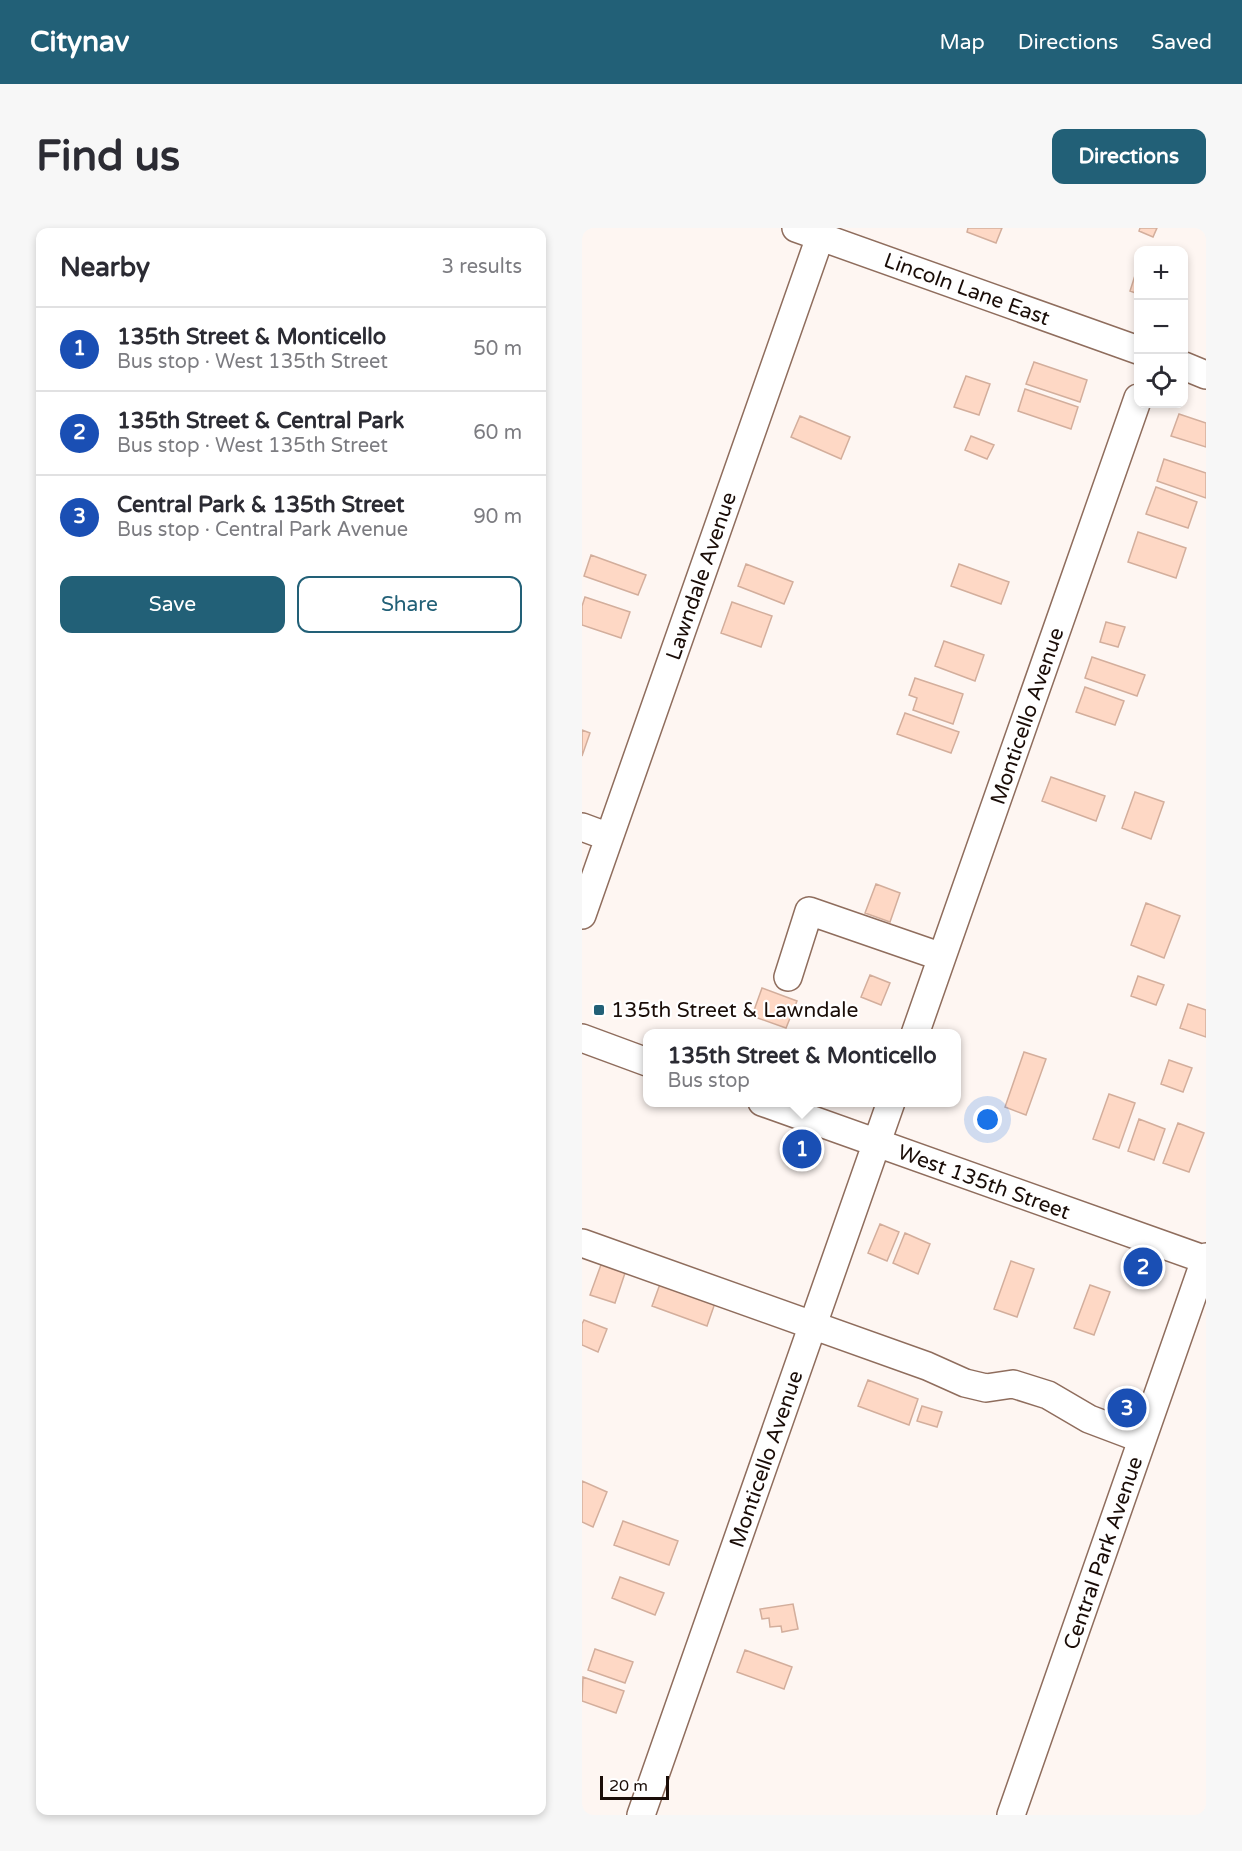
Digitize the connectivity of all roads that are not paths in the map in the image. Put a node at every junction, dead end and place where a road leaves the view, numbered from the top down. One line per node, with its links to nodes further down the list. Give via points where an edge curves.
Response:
1 (808, 232): 2 (street, Lincoln Lane East); 7 (street, Lawndale Avenue)
2 (1134, 349)
3 (1188, 368): 4 (street)
4 (1206, 375)
5 (1134, 408): 9 (street, Monticello Avenue)
6 (582, 827): 7 (street)
7 (609, 837): 8 (street, Lawndale Avenue)
8 (582, 915)
9 (942, 957): 10 (street, via 809,911); 11 (street, Monticello Avenue)
10 (788, 977)
11 (917, 1029)
12 (582, 1038): 13 (street)
13 (643, 1060)
14 (776, 1107): 16 (street, West 135th Street)
15 (889, 1107): 16 (street, Monticello Avenue)
16 (877, 1143): 18 (street, West 135th Street); 19 (street, Monticello Avenue)
17 (582, 1243): 19 (street)
18 (1206, 1259): 20 (street, Central Park Avenue)
19 (813, 1326): 20 (street, via 965,1383 986,1388 1013,1384 1048,1395 1089,1419); 21 (street, Monticello Avenue)
20 (1142, 1439): 22 (street, Central Park Avenue)
21 (641, 1815)
22 (1011, 1815)

